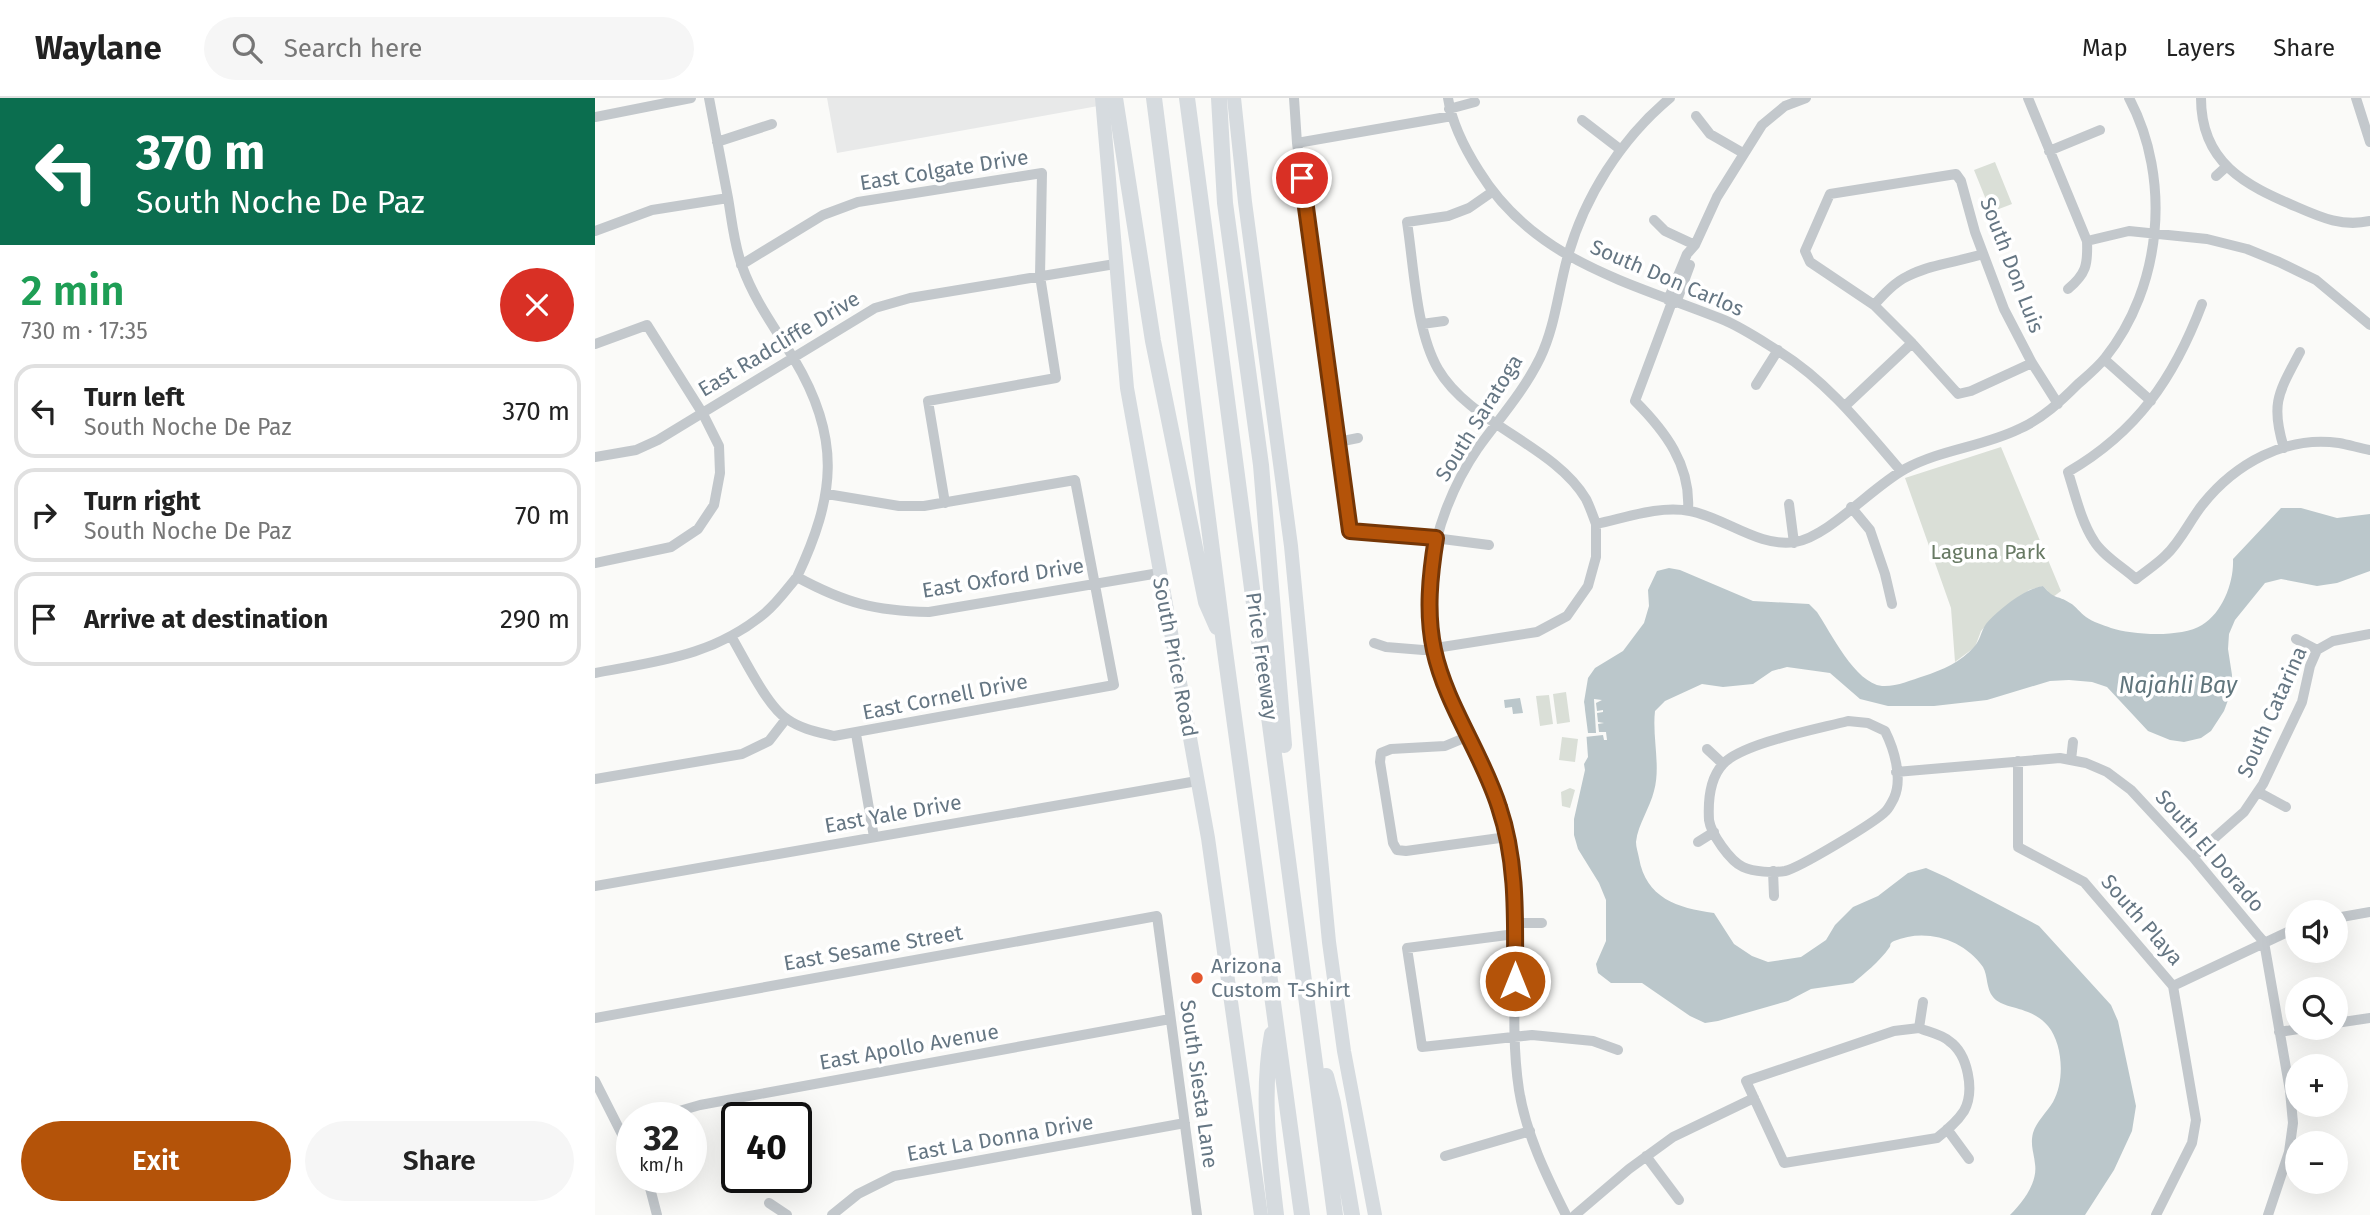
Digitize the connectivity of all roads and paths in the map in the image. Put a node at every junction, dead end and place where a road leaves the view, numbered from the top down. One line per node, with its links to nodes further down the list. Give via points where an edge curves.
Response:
1 (691, 98): 19 (street)
2 (709, 98): 23 (street)
3 (1102, 98): 41 (main road, South Price Road)
4 (1115, 98): 87 (highway, via 1147,307 1173,438 1206,603)
5 (1154, 98): 87 (highway, Price Freeway)
6 (1187, 98): 105 (highway, Price Freeway)
7 (1219, 98): 105 (highway, via 1225,203 1261,465 1286,756)
8 (1234, 98): 156 (main road, via 1296,588 1329,942)
9 (1294, 98): 25 (street)
10 (1670, 98): 26 (street, South Saratoga)
11 (1806, 98): 28 (street, via 1785,106 1762,125)
12 (2028, 98): 27 (street)
13 (2129, 98): 36 (street, via 2148,146 2155,189)
14 (2201, 98): 29 (street, via 2201,115 2211,145)
15 (2356, 98): 24 (street)
16 (1475, 102): 17 (street)
17 (1450, 108): 25 (street); 31 (street, South Don Carlos, via 1468,154)
18 (1696, 116): 28 (street, via 1710,134)
19 (595, 117)
20 (1582, 120): 26 (street)
21 (772, 124): 23 (street)
22 (2100, 130): 27 (street)
23 (717, 142): 32 (street)
24 (2370, 142)
25 (1297, 143): 65 (street)
26 (1621, 150): 40 (street, South Saratoga, via 1581,217)
27 (2049, 150): 37 (street)
28 (1742, 153): 38 (street)
29 (2226, 167): 30 (street); 34 (street, via 2257,190 2332,221)
30 (2215, 177)
31 (1492, 192): 40 (street, South Don Carlos, via 1528,228); 49 (street, via 1448,216 1407,222)
32 (727, 198): 35 (street, via 652,211); 42 (street)
33 (1654, 220): 38 (street, via 1665,231)
34 (2370, 221)
35 (595, 231)
36 (2155, 233): 37 (street, via 2129,231); 50 (street, via 2207,239 2279,262 2316,281); 56 (street, via 2146,280 2128,323)
37 (2087, 242): 44 (street, via 2088,259 2081,278)
38 (1695, 245): 45 (street, via 1687,254)
39 (1983, 254): 47 (street, via 1907,276); 47 (street, South Don Luis, via 1956,174 1830,194 1806,256); 57 (street, South Don Luis)
40 (1568, 257): 45 (street, South Don Carlos); 63 (street, South Saratoga, via 1540,357)
41 (1115, 264): 43 (street, East Radcliffe Drive); 80 (main road, South Price Road, via 1128,399)
42 (741, 265): 43 (street, East Colgate Drive, via 824,215 857,202 1042,173); 55 (street, via 752,293)
43 (1040, 276): 55 (street, East Radcliffe Drive, via 875,308); 71 (street, via 1056,377 928,401)
44 (2068, 289)
45 (1672, 302): 53 (street, South Don Carlos, via 1727,321); 74 (street, via 1635,401 1676,451 1687,481)
46 (2201, 304): 59 (street, via 2189,339)
47 (1874, 305): 51 (street)
48 (1444, 321): 49 (street)
49 (1422, 324): 63 (street, via 1427,349 1440,372 1456,392)
50 (2370, 325)
51 (1912, 342): 57 (street, via 1958,394); 61 (street)
52 (595, 344): 62 (street, via 647,325)
53 (1778, 350): 58 (street); 61 (street, South Don Carlos)
54 (2300, 352): 66 (street, via 2278,398 2276,422)
55 (793, 358): 62 (street, East Radcliffe Drive); 70 (street, via 820,415 828,453)
56 (2104, 359): 59 (street); 60 (street)
57 (2032, 363): 60 (street, South Don Luis)
58 (1756, 385)
59 (2151, 401): 66 (street, via 2097,455 2067,472 2094,542 2136,579 2167,554 2203,503 2230,475)
60 (2058, 404): 69 (street, via 2021,429 1929,456)
61 (1845, 406): 69 (street, South Don Carlos)
62 (703, 414): 68 (street, East Radcliffe Drive, via 636,450); 79 (street, via 719,446 720,473 714,505 698,529 671,547)
63 (1498, 424): 75 (street, via 1567,475 1586,500); 76 (street, South Saratoga, via 1454,490)
64 (1358, 438): 65 (street)
65 (1338, 442): 76 (street, via 1350,531)
66 (2284, 448): 67 (street, via 2337,443)
67 (2370, 450)
68 (595, 457)
69 (1901, 471): 73 (street)
70 (827, 494): 71 (street, via 899,506); 81 (street, via 814,541)
71 (945, 503): 82 (street, via 1075,480)
72 (1789, 504): 77 (street)
73 (1851, 507): 77 (street, via 1814,537); 83 (street, via 1870,530)
74 (1688, 510): 75 (street, via 1661,510); 77 (street, via 1779,543)
75 (1596, 524): 89 (street, via 1588,586 1567,616 1537,632)
76 (1436, 538): 78 (street); 89 (street, South Saratoga, via 1430,604)
77 (1794, 542)
78 (1489, 545)
79 (595, 563)
80 (1159, 572): 82 (street, East Oxford Drive); 102 (main road, South Price Road)
81 (797, 577): 82 (street, East Oxford Drive, via 862,606 917,612); 85 (street, via 766,613)
82 (1096, 582): 93 (street, East Cornell Drive, via 1114,685)
83 (1892, 604)
84 (2370, 634): 90 (street, South Catarina)
85 (731, 636): 91 (street, via 686,655); 92 (street, East Cornell Drive, via 772,705)
86 (2296, 639): 90 (street)
87 (1224, 643): 127 (highway, Price Freeway)
88 (1374, 643): 89 (street)
89 (1434, 649): 94 (street, South Saratoga)
90 (2317, 650): 103 (street, South Catarina, via 2302,702)
91 (595, 673)
92 (786, 719): 93 (street, East Cornell Drive, via 834,736); 101 (street, via 769,741 742,754)
93 (856, 734): 107 (street)
94 (1469, 736): 108 (street, South Saratoga); 108 (street, via 1445,746 1381,753 1397,850)
95 (2073, 742): 97 (street)
96 (1707, 749): 99 (street)
97 (2071, 760): 98 (street, South El Dorado); 110 (street, South El Dorado, via 2107,772 2131,790)
98 (2018, 761): 100 (street, South El Dorado); 121 (street, South Playa, via 2018,847 2084,882)
99 (1723, 764): 100 (street, via 1747,749 1848,721 1885,731); 106 (street, via 1712,782)
100 (1896, 772): 111 (street, via 1896,795 1885,812 1801,866)
101 (595, 779)
102 (1198, 781): 107 (street, East Yale Drive); 151 (main road, South Price Road)
103 (2258, 792): 104 (street); 110 (street, South Catarina, via 2244,812)
104 (2286, 807)
105 (1282, 811): 123 (highway, Price Freeway)
106 (1712, 828): 109 (street); 111 (street, via 1722,848 1741,867)
107 (874, 837): 112 (street, East Yale Drive)
108 (1507, 837): 118 (street, South Saratoga)
109 (1698, 842)
110 (2193, 857): 120 (street, South El Dorado)
111 (1773, 871): 113 (street)
112 (595, 886)
113 (1774, 896)
114 (2370, 912): 116 (street)
115 (1157, 916): 124 (street, East Sesame Street); 126 (street, South Siesta Lane)
116 (2348, 916)
117 (1542, 923): 118 (street)
118 (1515, 928): 132 (street, South Saratoga); 132 (street, via 1407,948 1422,1047)
119 (2285, 933): 120 (street)
120 (2264, 942): 121 (street); 131 (street, South El Dorado)
121 (2173, 986): 159 (street, South Playa, via 2196,1120 2192,1143)
122 (1923, 1002): 129 (street)
123 (1309, 1012): 154 (highway, Price Freeway); 155 (highway, via 1333,1103)
124 (595, 1018)
125 (2370, 1018): 128 (street)
126 (1170, 1019): 136 (street, East Apollo Avenue); 138 (street, South Siesta Lane)
127 (1274, 1021): 152 (highway, via 1266,1068); 153 (highway, Price Freeway)
128 (2348, 1021)
129 (1919, 1028): 135 (street, via 1894,1031 1746,1081); 139 (street, via 1950,1041 1968,1073 1965,1109)
130 (2285, 1031): 131 (street)
131 (2279, 1032): 160 (street, South El Dorado, via 2293,1123 2289,1152)
132 (1515, 1037): 133 (street, via 1593,1041); 140 (street, South Saratoga, via 1519,1091)
133 (1618, 1050)
134 (595, 1081): 137 (street)
135 (1754, 1098): 139 (street, via 1784,1163 1937,1138); 142 (street, via 1673,1137)
136 (707, 1104)
137 (616, 1114)
138 (1185, 1123): 149 (street, East La Donna Drive, via 894,1176 857,1194); 150 (street, South Siesta Lane)
139 (1947, 1129): 143 (street)
140 (1529, 1131): 141 (street); 157 (street, South Saratoga)
141 (1445, 1156)
142 (1646, 1156): 145 (street); 158 (street)
143 (1969, 1159)
144 (651, 1193): 147 (street)
145 (1679, 1200)
146 (769, 1202): 148 (street)
147 (657, 1215)
148 (787, 1215)
149 (832, 1215)
150 (1197, 1215)
151 (1261, 1215)
152 (1276, 1215)
153 (1302, 1215)
154 (1335, 1215)
155 (1352, 1215)
156 (1375, 1215)
157 (1566, 1215)
158 (1574, 1215)
159 (2156, 1215)
160 (2268, 1215)

